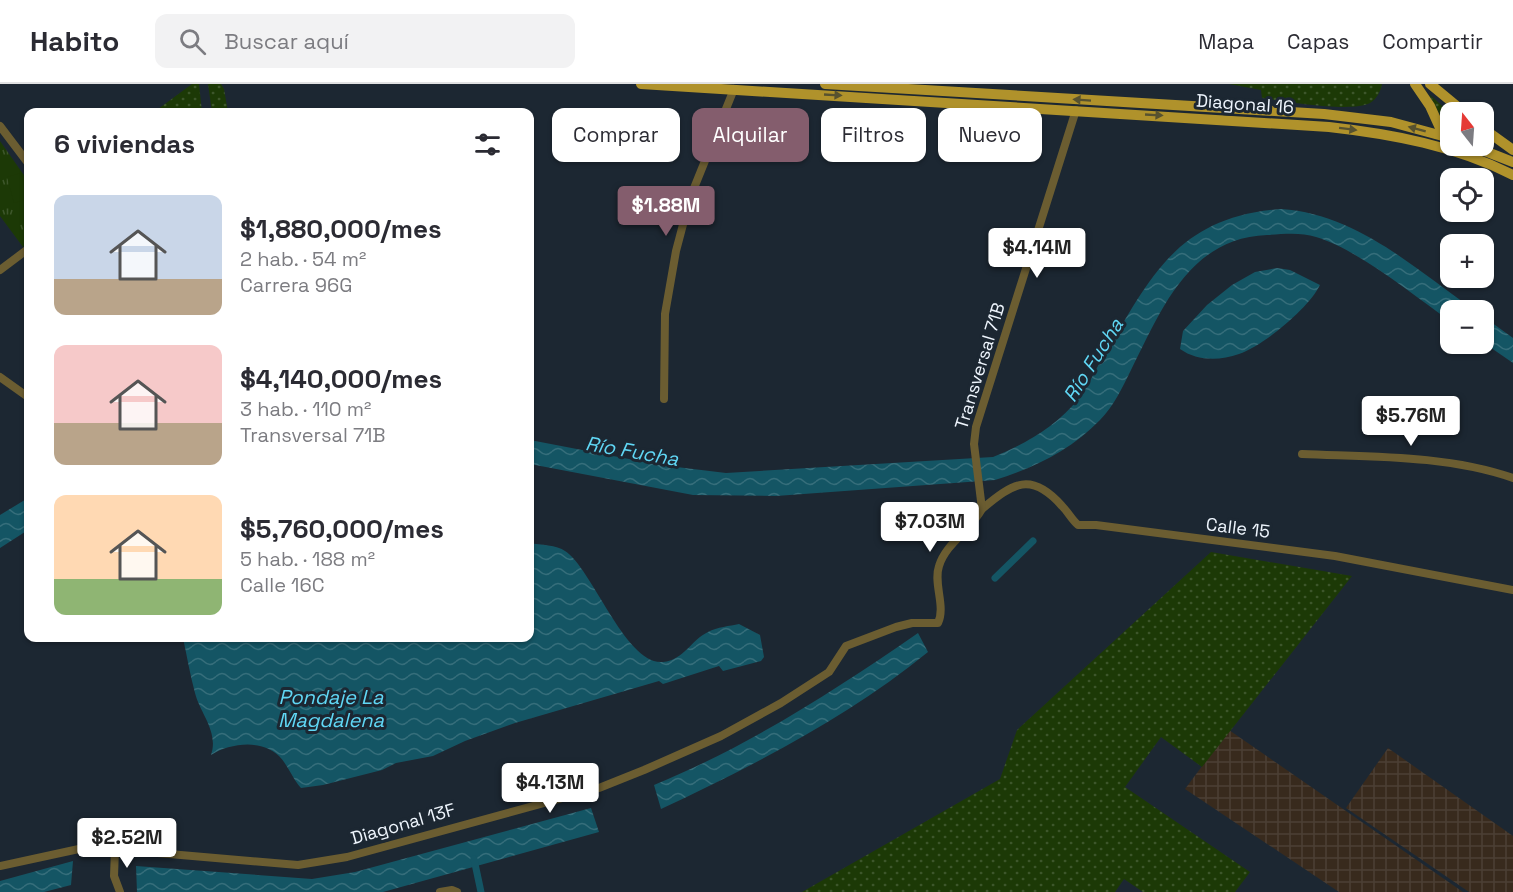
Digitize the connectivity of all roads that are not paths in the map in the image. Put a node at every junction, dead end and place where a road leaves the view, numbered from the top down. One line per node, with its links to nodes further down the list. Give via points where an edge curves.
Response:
1 (641, 84): 6 (main road, Diagonal 16)
2 (825, 84): 5 (main road, Diagonal 16)
3 (1414, 84): 9 (main road)
4 (1430, 84): 7 (main road)
5 (941, 88): 12 (main road, Diagonal 16, one-way to 5, via 1391,122 1324,114)
6 (734, 89): 8 (main road, Diagonal 16, one-way to 8); 24 (street, via 690,198 676,251 665,314)
7 (1452, 102)
8 (1076, 110): 13 (main road, Diagonal 16, one-way to 13, via 1320,126); 27 (street, Transversal 71B, via 976,427 974,444)
9 (1440, 125)
10 (0, 126): 17 (street)
11 (1494, 136): 14 (main road)
12 (1440, 138)
13 (1440, 140)
14 (1513, 150)
15 (1494, 155): 18 (main road)
16 (1475, 156): 19 (main road)
17 (24, 158)
18 (1513, 162)
19 (1513, 175)
20 (24, 252): 21 (street)
21 (0, 270)
22 (0, 377): 23 (street)
23 (24, 394)
24 (664, 399)
25 (1302, 454): 26 (street, via 1468,466)
26 (1513, 478)
27 (982, 509): 28 (street, Calle 15, via 1009,487 1033,484 1061,505 1078,525 1335,556); 29 (street, Diagonal 13F, via 939,566 938,623 912,623 846,646 829,672 781,704 721,736 599,788 321,863 298,865)
28 (1513, 590)
29 (115, 850): 30 (street, Diagonal 13F, via 80,848); 31 (street, via 114,876)
30 (0, 866)
31 (120, 892)
32 (440, 892): 33 (street)
33 (458, 892)

